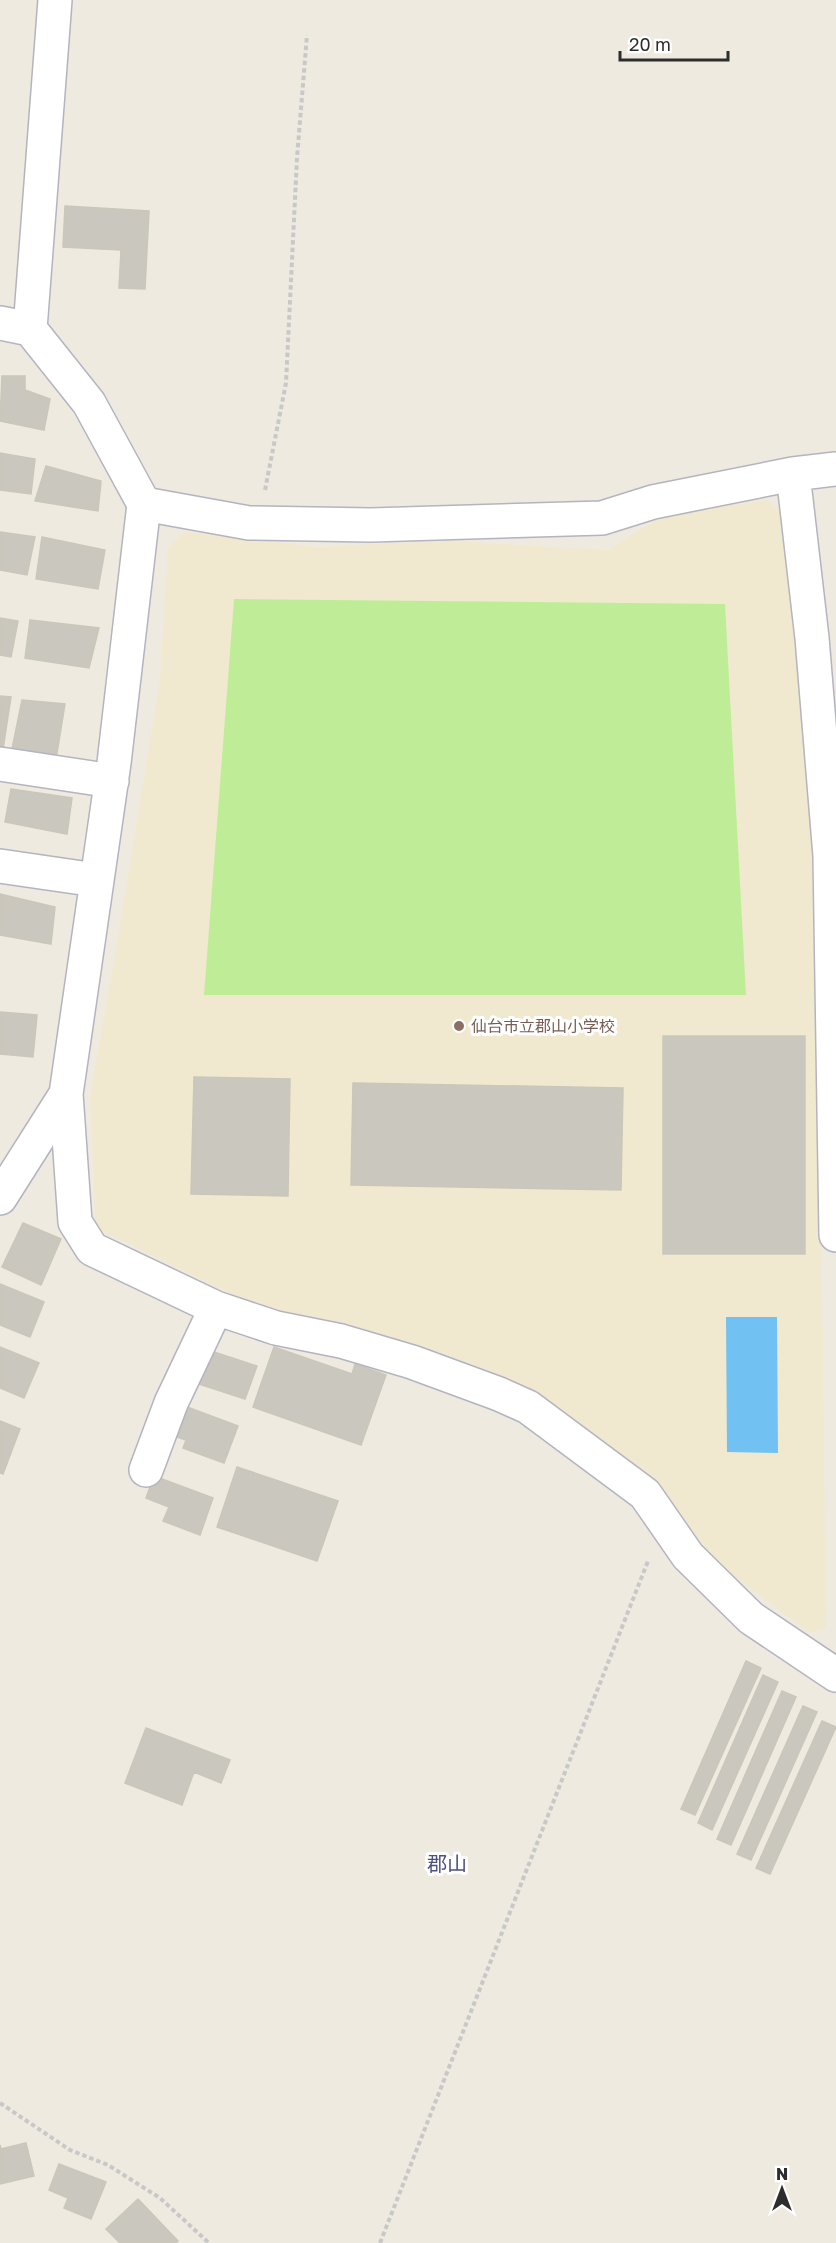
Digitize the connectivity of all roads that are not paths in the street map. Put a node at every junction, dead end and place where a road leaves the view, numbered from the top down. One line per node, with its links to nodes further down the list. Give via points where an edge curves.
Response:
1 (55, 0): 2 (street)
2 (15, 326): 5 (street, via 89,403)
3 (836, 469): 4 (street)
4 (793, 474): 5 (street, via 653,502 602,518 371,525 249,523); 12 (street, via 812,638 830,856)
5 (144, 504): 7 (street)
6 (0, 764): 7 (street)
7 (112, 781): 9 (street)
8 (0, 866): 9 (street)
9 (96, 880): 10 (street)
10 (66, 1094): 11 (street); 13 (street, via 75,1222 92,1249)
11 (0, 1198)
12 (836, 1235)
13 (216, 1308): 14 (street, via 171,1403); 15 (street, via 276,1328 341,1341 412,1362 528,1407 645,1494 688,1556 751,1618)
14 (146, 1470)
15 (836, 1675)

